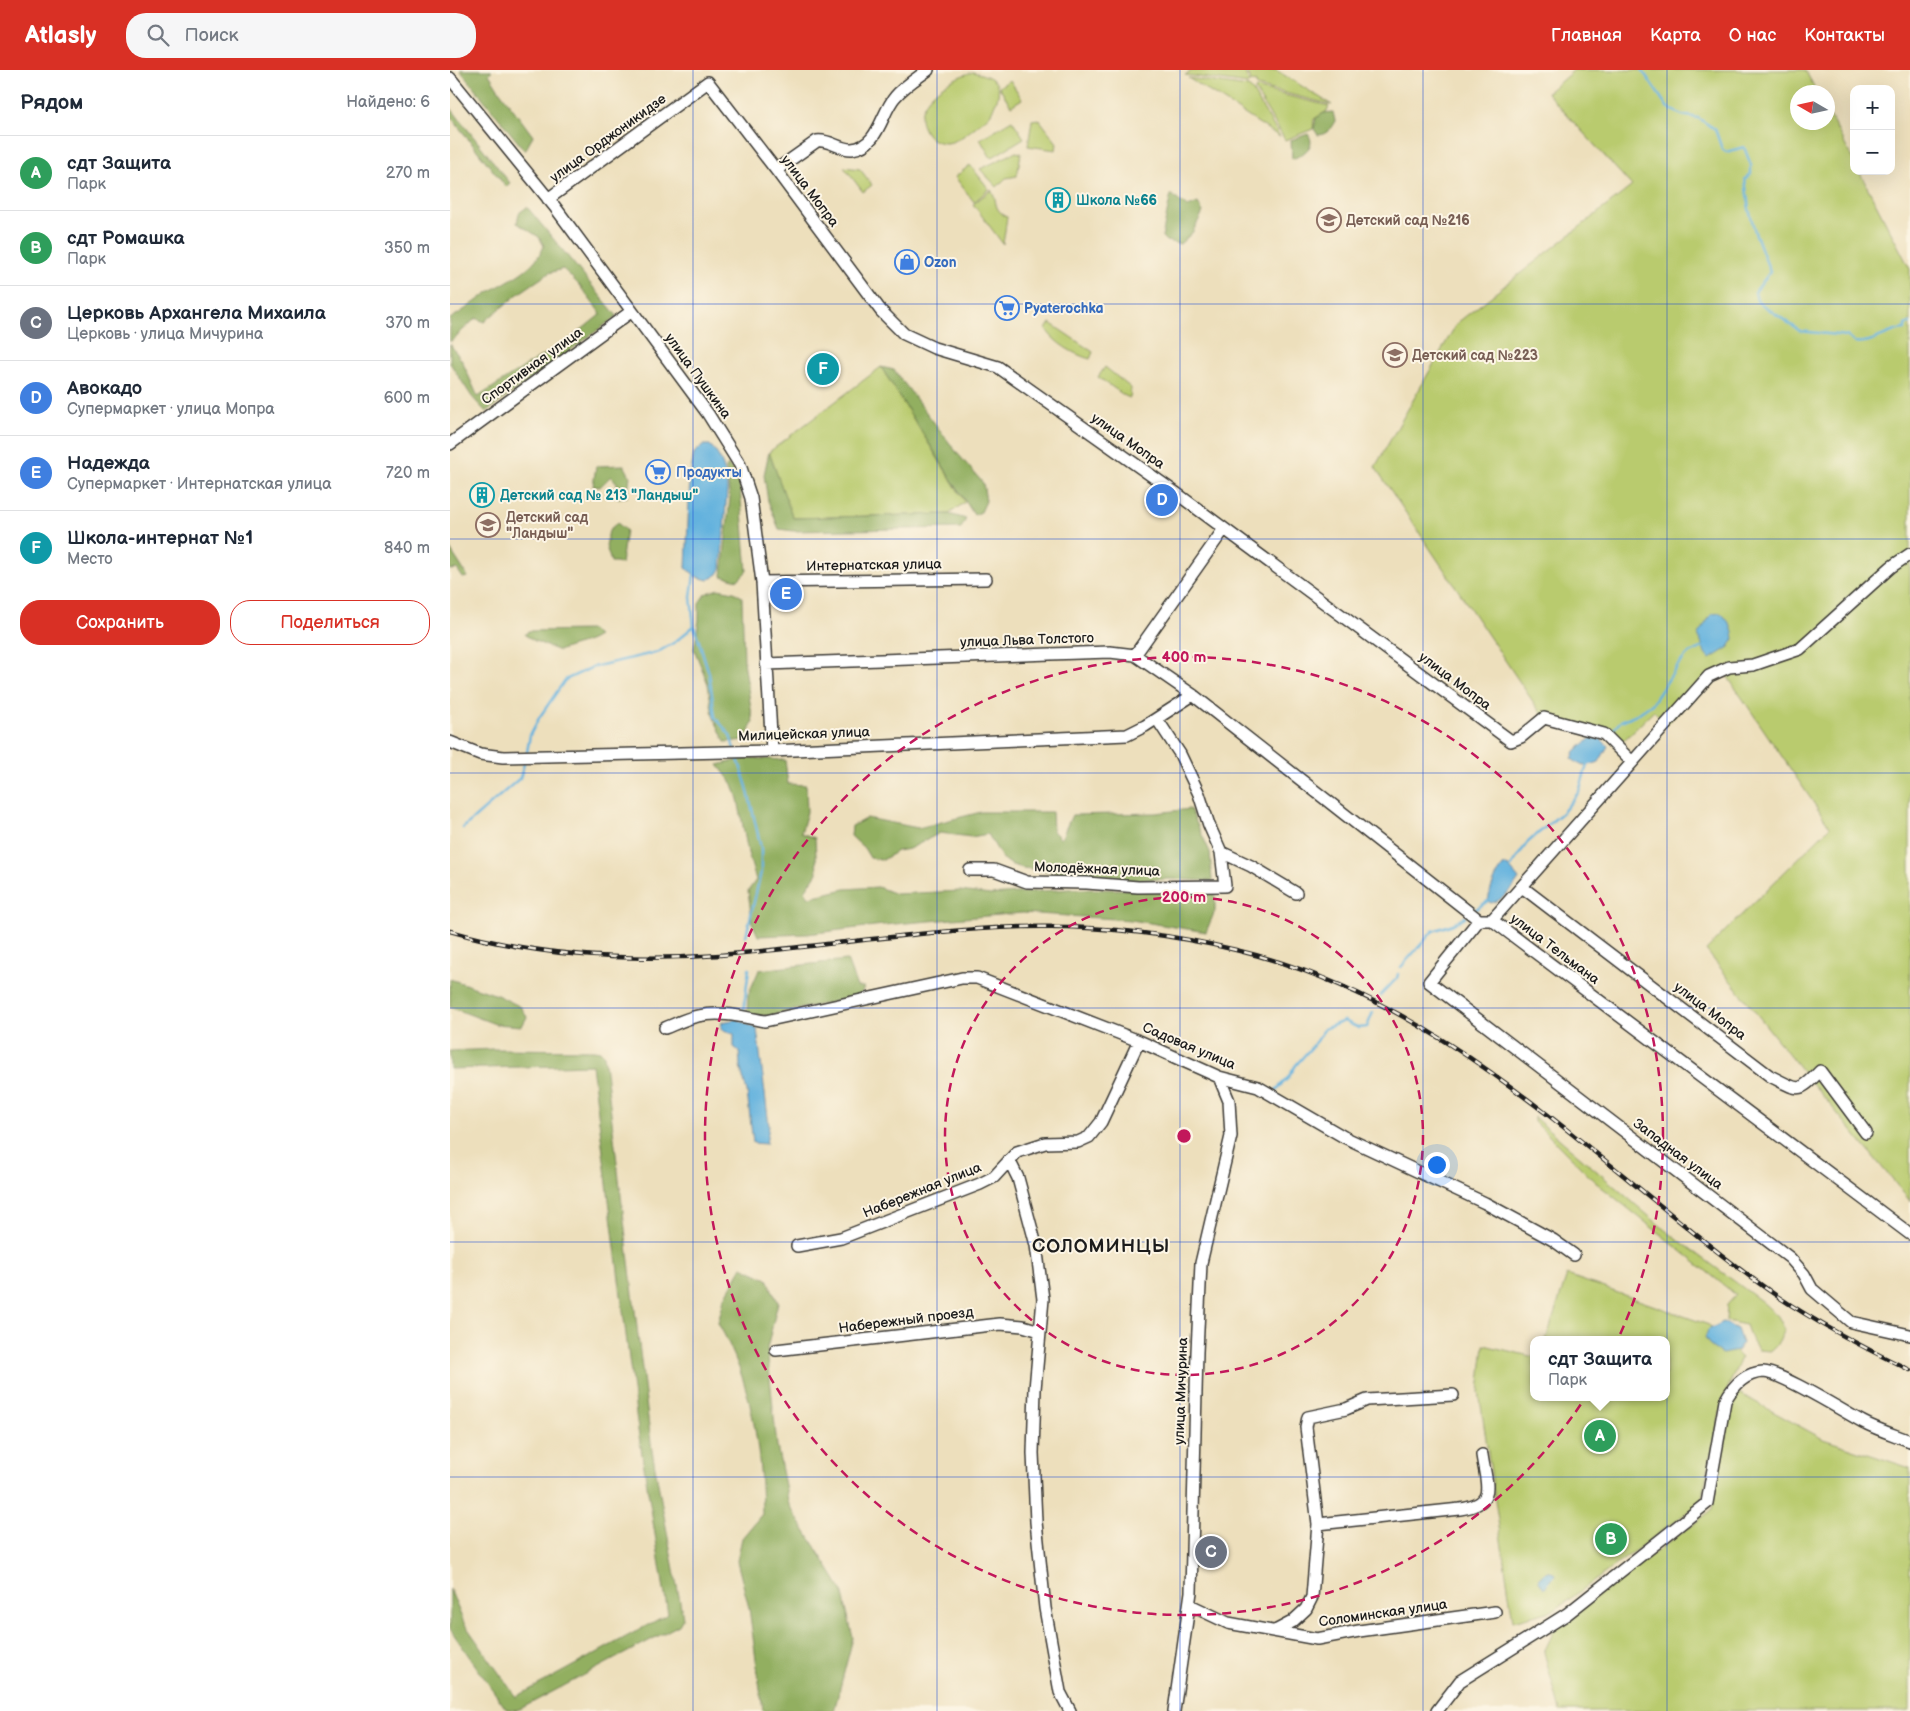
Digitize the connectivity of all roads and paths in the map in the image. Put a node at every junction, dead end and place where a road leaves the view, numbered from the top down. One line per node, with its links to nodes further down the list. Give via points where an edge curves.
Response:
1 (928, 70): 4 (street, via 900,91 889,105 879,129 863,144 849,149 818,141)
2 (450, 78): 5 (street, улица Пушкина)
3 (708, 82): 4 (street, улица Мопра); 5 (street, улица Орджоникидзе)
4 (776, 170): 8 (street, улица Мопра, via 881,311 904,334 934,348 998,367)
5 (548, 199): 6 (street, улица Пушкина)
6 (632, 311): 7 (street, Спортивная улица); 11 (street, улица Пушкина, via 708,414 740,465 751,498)
7 (450, 444)
8 (1224, 529): 12 (street); 18 (street, улица Мопра, via 1511,741 1544,718 1604,734)
9 (1910, 554): 18 (street, via 1876,580 1800,649 1753,665 1729,667 1710,676)
10 (986, 579): 11 (street, Интернатская улица)
11 (762, 582): 13 (street, улица Пушкина)
12 (1135, 655): 13 (street, улица Льва Толстого, via 1110,652); 14 (street)
13 (766, 664): 17 (street, улица Пушкина)
14 (1193, 695): 15 (street, Милицейская улица); 23 (street)
15 (1157, 719): 17 (street, Милицейская улица, via 1127,735); 19 (street, via 1180,754)
16 (450, 742): 17 (street, Милицейская улица, via 480,754 503,757)
17 (772, 751)
18 (1632, 762): 21 (street)
19 (1221, 852): 20 (street, Молодёжная улица, via 1225,886 1138,887 1027,882 994,870); 22 (street)
20 (970, 870)
21 (1522, 887): 24 (street); 28 (street, улица Мопра, via 1770,1076 1797,1089 1804,1088 1820,1071)
22 (1296, 893)
23 (1479, 920): 24 (street, улица Тельмана); 34 (street, Западная улица, via 1429,982 1790,1258 1812,1288 1851,1322)
24 (1492, 920): 30 (street, улица Тельмана)
25 (664, 1028): 26 (street, Садовая улица, via 698,1016 723,1014 765,1022 962,978 978,978)
26 (1139, 1041): 27 (street, Садовая улица); 29 (street, Набережная улица, via 1101,1122 1089,1137 1078,1142 1045,1143 1017,1152)
27 (1219, 1077): 32 (street, Садовая улица, via 1258,1087 1344,1137 1485,1203); 40 (street, улица Мичурина, via 1229,1101 1231,1136 1201,1263)
28 (1866, 1133)
29 (1009, 1160): 31 (street, Набережная улица, via 994,1177 980,1184 841,1238); 33 (street, via 1018,1178 1036,1245 1042,1299)
30 (1910, 1234)
31 (797, 1246)
32 (1574, 1255)
33 (1040, 1331): 35 (street, Набережный проезд, via 1000,1324); 43 (street, via 1033,1453 1036,1522 1045,1608 1058,1683)
34 (1910, 1335)
35 (776, 1350)
36 (1453, 1395): 39 (street, via 1367,1400 1346,1409 1308,1417 1306,1427)
37 (1910, 1441): 45 (street, via 1866,1424 1780,1376 1764,1372 1749,1375 1733,1386 1725,1400 1707,1503 1567,1614 1460,1681)
38 (1482, 1455): 39 (street, via 1487,1493 1478,1505)
39 (1318, 1524): 42 (street, via 1312,1597 1306,1609 1292,1622)
40 (1190, 1605): 42 (street, Соломинская улица, via 1228,1623); 44 (street, улица Мичурина)
41 (1495, 1612): 42 (street, Соломинская улица, via 1317,1638)
42 (1275, 1630)
43 (1070, 1711)
44 (1174, 1711)
45 (1437, 1711)

